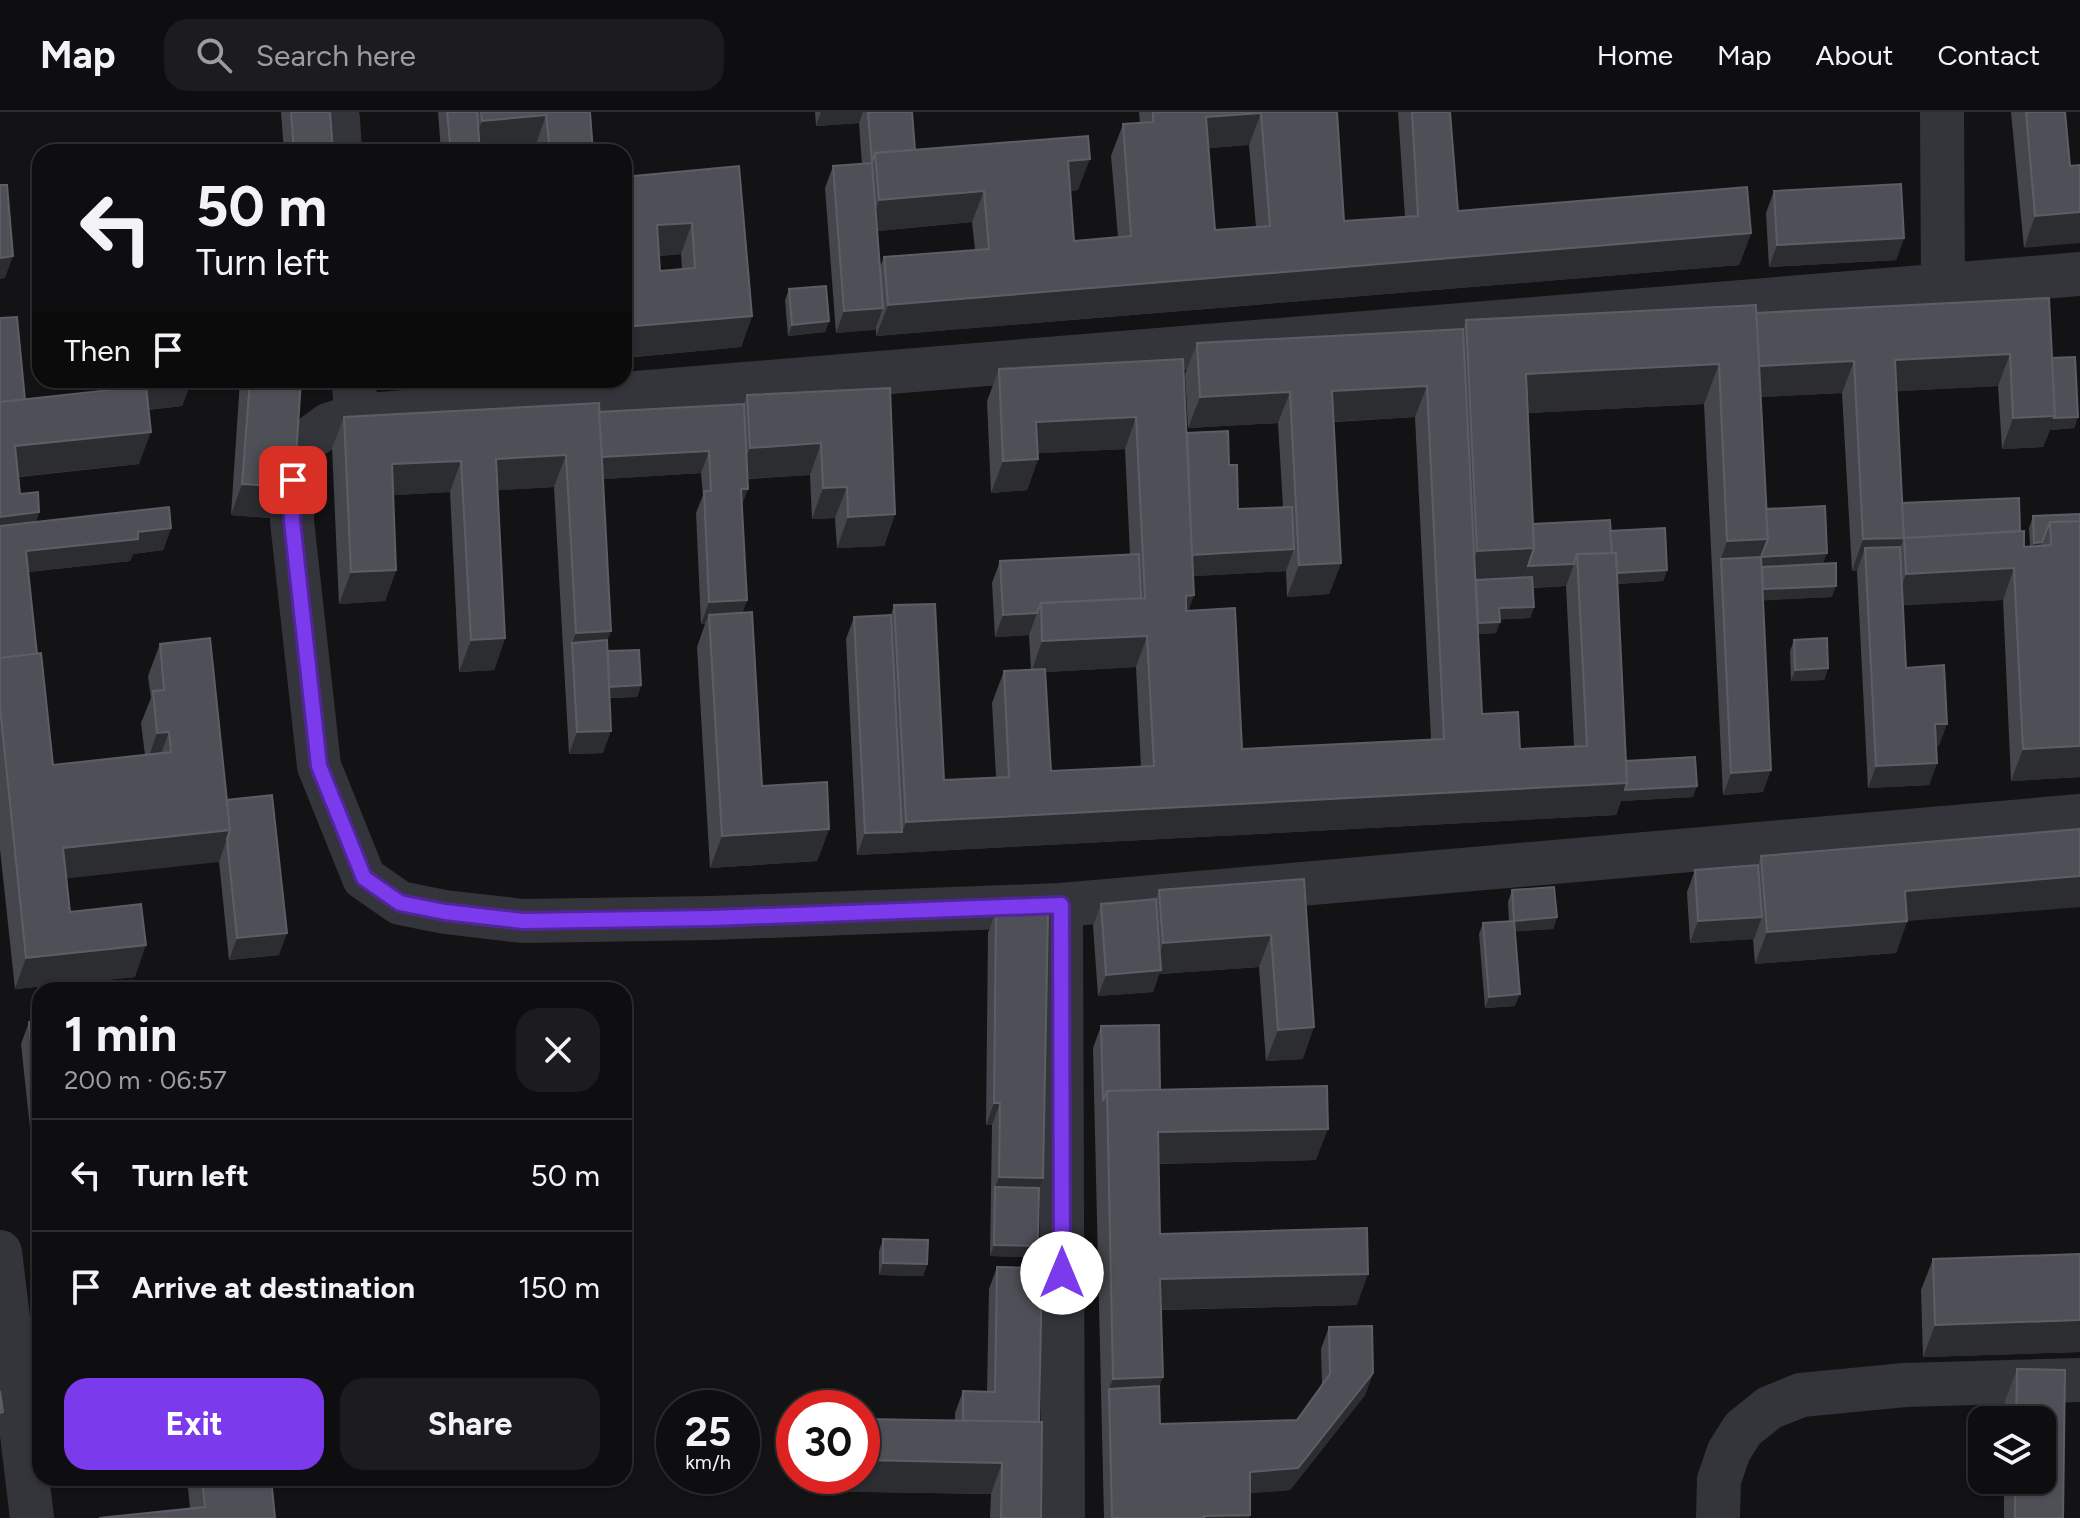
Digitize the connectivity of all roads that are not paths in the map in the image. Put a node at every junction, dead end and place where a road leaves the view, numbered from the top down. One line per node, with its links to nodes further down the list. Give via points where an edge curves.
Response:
1 (1942, 112): 3 (street)
2 (2080, 274): 3 (street)
3 (1943, 286): 4 (street)
4 (632, 378)
5 (497, 388): 6 (street)
6 (355, 398): 8 (street, via 304,443 293,480 292,521 319,766 364,878 400,903 523,921)
7 (2080, 816): 8 (street)
8 (1061, 905): 12 (street)
9 (0, 1252): 11 (street)
10 (2080, 1380): 13 (street, via 1905,1385 1801,1395 1769,1408 1743,1429 1719,1480)
11 (32, 1518)
12 (1063, 1518)
13 (1718, 1518)

